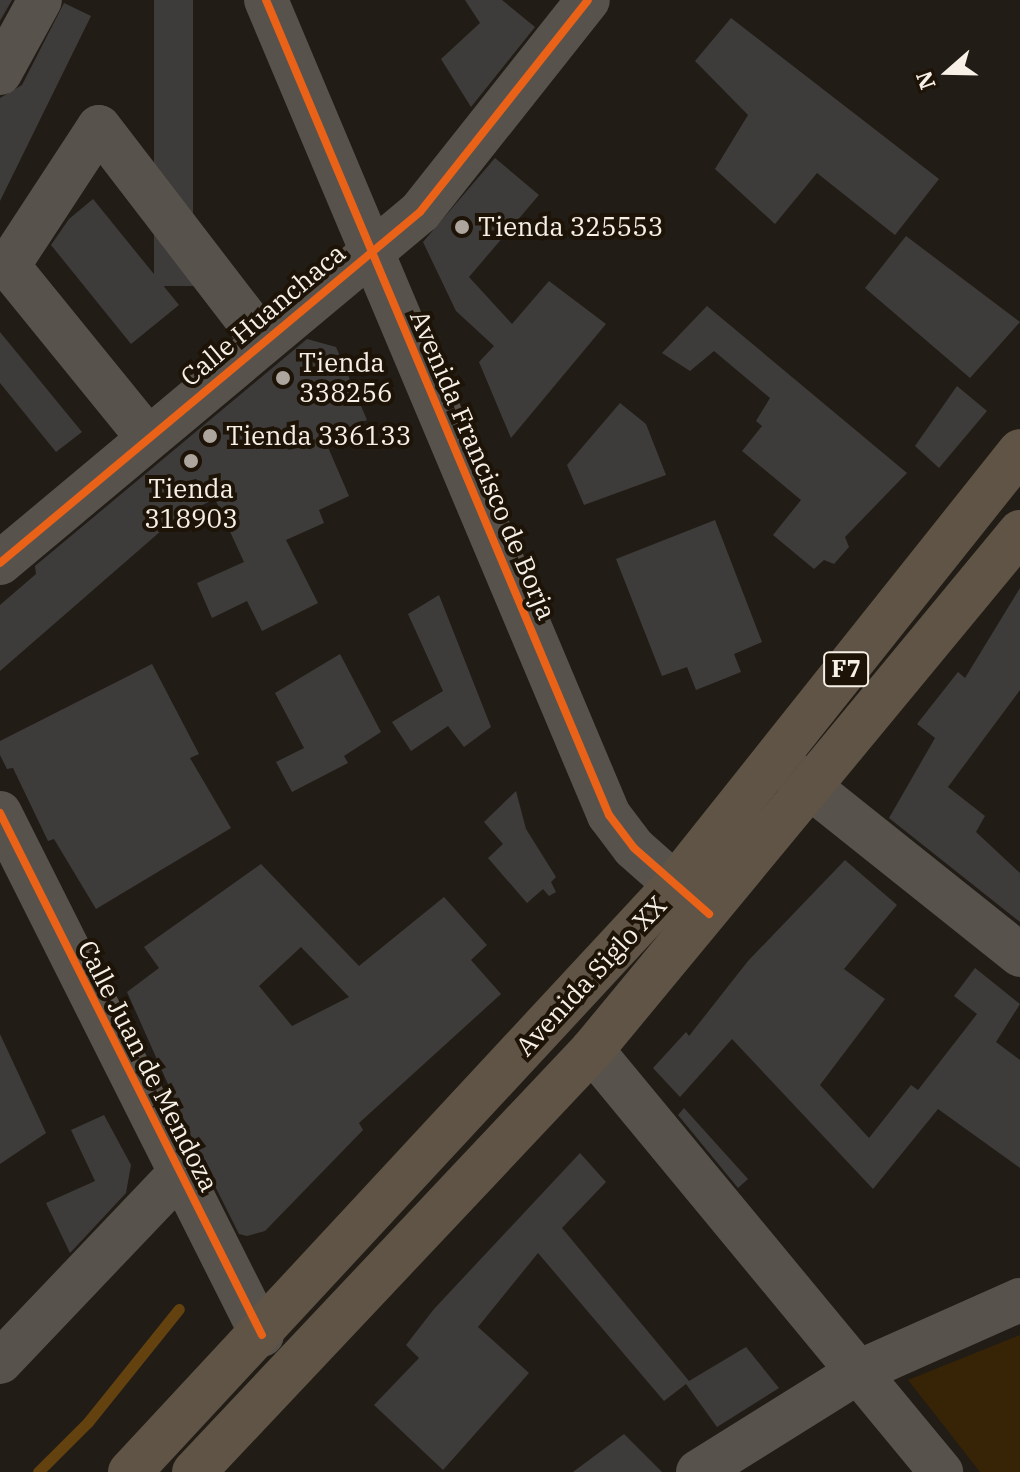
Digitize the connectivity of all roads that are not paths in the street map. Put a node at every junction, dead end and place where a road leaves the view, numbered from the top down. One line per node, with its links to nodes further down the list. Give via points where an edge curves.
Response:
1 (40, 0): 4 (street)
2 (266, 0): 5 (street, Avenida Francisco de Borja)
3 (588, 0): 5 (street, Calle Huanchaca, via 420,212)
4 (0, 73)
5 (371, 250): 6 (street, Calle Huanchaca); 14 (street, Avenida Francisco de Borja, via 609,815)
6 (263, 341): 7 (street, Calle Huanchaca); 7 (street, via 99,127 8,266)
7 (148, 438): 10 (street, Calle Huanchaca)
8 (1020, 451): 11 (highway, Avenida Siglo XX / F7)
9 (1020, 532): 12 (highway, Avenida Siglo XX / F7)
10 (0, 563)
11 (775, 759): 12 (street); 14 (highway, Avenida Siglo XX / F7)
12 (811, 788): 15 (highway, Avenida Siglo XX / F7); 16 (street)
13 (0, 813): 18 (street, Calle Juan de Mendoza)
14 (673, 887): 15 (street, Avenida Francisco de Borja); 20 (highway, Avenida Siglo XX)
15 (709, 914): 17 (highway, Avenida Siglo XX)
16 (1020, 955)
17 (592, 1050): 22 (street); 24 (highway, Avenida Siglo XX)
18 (179, 1174): 20 (street, Calle Juan de Mendoza); 21 (street)
19 (1020, 1300): 22 (street)
20 (262, 1335): 23 (highway, Avenida Siglo XX)
21 (0, 1362)
22 (858, 1372): 25 (street); 26 (street)
23 (130, 1472)
24 (194, 1472)
25 (698, 1472)
26 (941, 1472)

